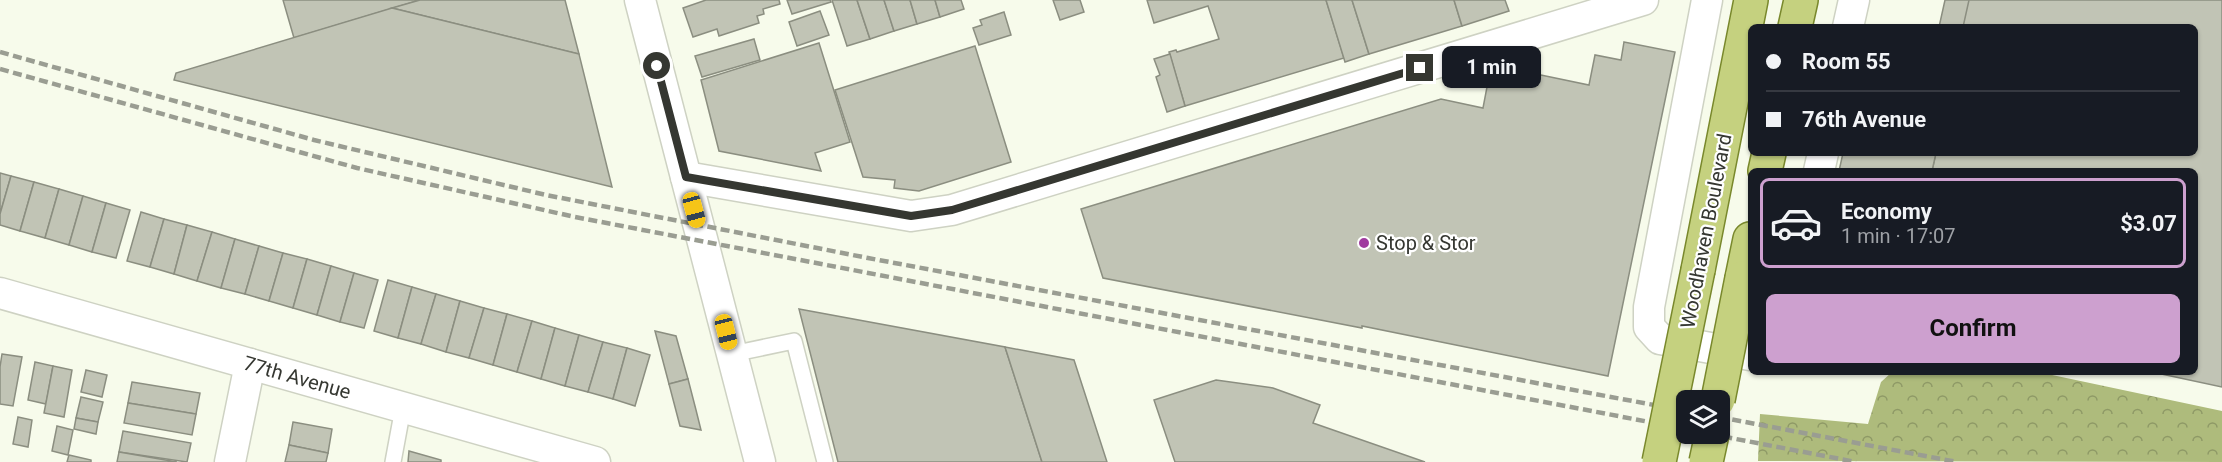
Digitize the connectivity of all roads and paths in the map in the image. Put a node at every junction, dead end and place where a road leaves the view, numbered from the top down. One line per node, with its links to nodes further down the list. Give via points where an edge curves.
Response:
1 (640, 0): 9 (street)
2 (1643, 0): 9 (street, via 952,210 911,216)
3 (1707, 0): 13 (street, via 1648,307 1649,327 1660,339)
4 (1751, 0): 24 (main road, Woodhaven Boulevard, bridge)
5 (1801, 0): 7 (main road)
6 (1854, 0): 8 (street)
7 (1796, 24)
8 (1849, 24)
9 (686, 177): 12 (street)
10 (1748, 249): 15 (main road, bridge)
11 (0, 293): 14 (street, 77th Avenue)
12 (732, 354): 22 (street); 23 (lane, via 794,341)
13 (1748, 355)
14 (250, 364): 16 (street, 77th Avenue); 19 (street)
15 (1720, 390)
16 (403, 408): 18 (street, 77th Avenue); 20 (lane)
17 (1710, 444): 25 (main road, bridge)
18 (559, 457): 21 (street, 77th Avenue)
19 (230, 462)
20 (393, 462)
21 (595, 462)
22 (760, 462)
23 (825, 462)
24 (1659, 462)
25 (1706, 462)

